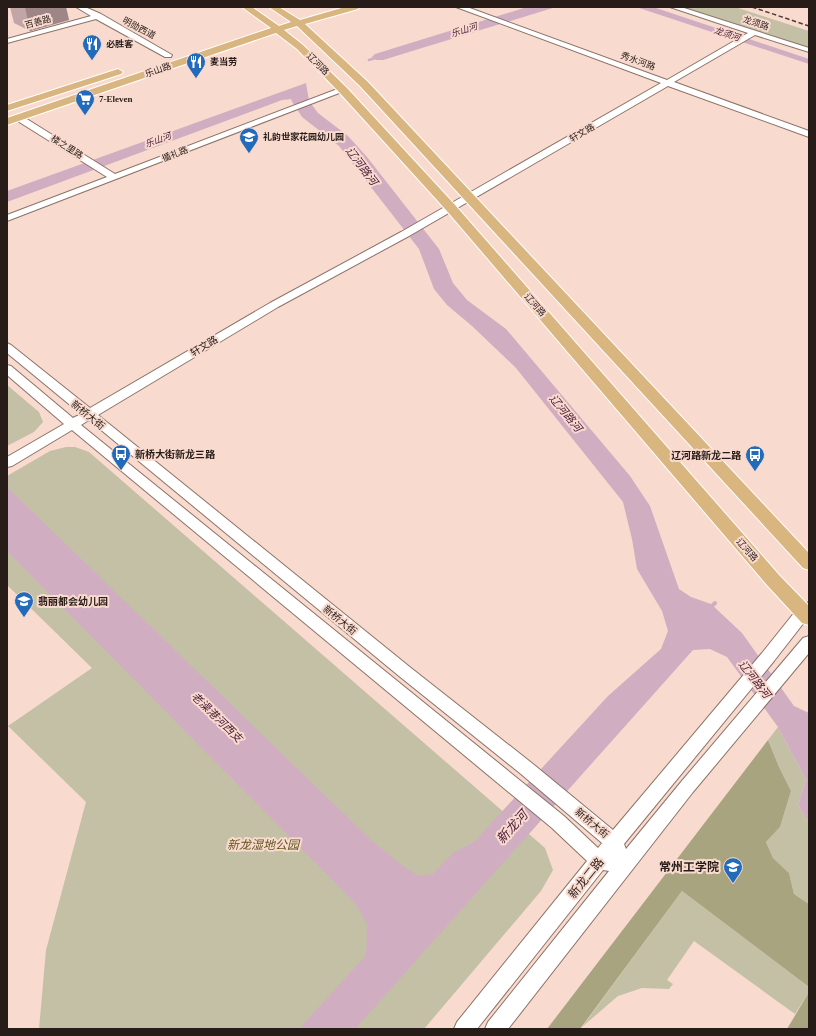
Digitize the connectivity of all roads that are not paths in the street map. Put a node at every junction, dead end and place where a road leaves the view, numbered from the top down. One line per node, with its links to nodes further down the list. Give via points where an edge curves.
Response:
1 (80, 7): 10 (street, 明勋西道)
2 (236, 7): 12 (main road)
3 (246, 7): 12 (main road, 辽河路)
4 (273, 7): 11 (main road, 辽河路)
5 (282, 7): 11 (main road)
6 (326, 7): 11 (main road, 乐山路)
7 (355, 7): 11 (main road, 乐山路)
8 (460, 7): 22 (street, 秀水河路)
9 (674, 7): 13 (street, 龙须路)
10 (98, 16): 15 (street, 百善路); 19 (street, 明勋西道)
11 (295, 16): 12 (main road, 乐山路); 29 (main road, 辽河路, via 364,84)
12 (274, 26): 14 (main road, 乐山路); 16 (main road, 乐山路); 17 (main road, 辽河路)
13 (754, 33): 18 (street, 龙须路); 22 (street, 轩文路)
14 (219, 39)
15 (7, 41)
16 (242, 42): 17 (main road, via 270,38); 25 (main road, 乐山路)
17 (294, 42): 23 (main road, 辽河路)
18 (809, 50)
19 (172, 54): 20 (main road, 乐山路)
20 (154, 60)
21 (126, 69): 24 (main road)
22 (668, 82): 27 (street, 秀水河路); 29 (street, 轩文路)
23 (343, 90): 28 (street, 循礼路); 30 (main road, 辽河路)
24 (7, 108)
25 (19, 118): 26 (main road, 乐山路); 28 (street, 楼之里路)
26 (7, 122)
27 (809, 134)
28 (114, 177): 31 (street, 循礼路)
29 (470, 197): 30 (street, 轩文路); 37 (main road, 辽河路)
30 (451, 208): 34 (street, 轩文路, via 274,305); 38 (main road, 辽河路, via 773,580)
31 (7, 218)
32 (7, 348): 34 (street, 新桥大街)
33 (7, 369): 35 (street, 新桥大街)
34 (89, 416): 35 (street, 轩文路); 40 (street, 新桥大街)
35 (73, 425): 36 (street, 轩文路); 41 (street, 新桥大街, via 558,822)
36 (7, 463)
37 (809, 564)
38 (807, 613): 40 (street, 新龙二路)
39 (809, 642): 42 (street, 新龙二路)
40 (614, 842): 41 (street, 新龙二路); 42 (street, 新桥大街)
41 (600, 861): 42 (street); 43 (street, 新龙二路)
42 (624, 865): 44 (street, 新龙二路)
43 (464, 1029)
44 (495, 1029)

